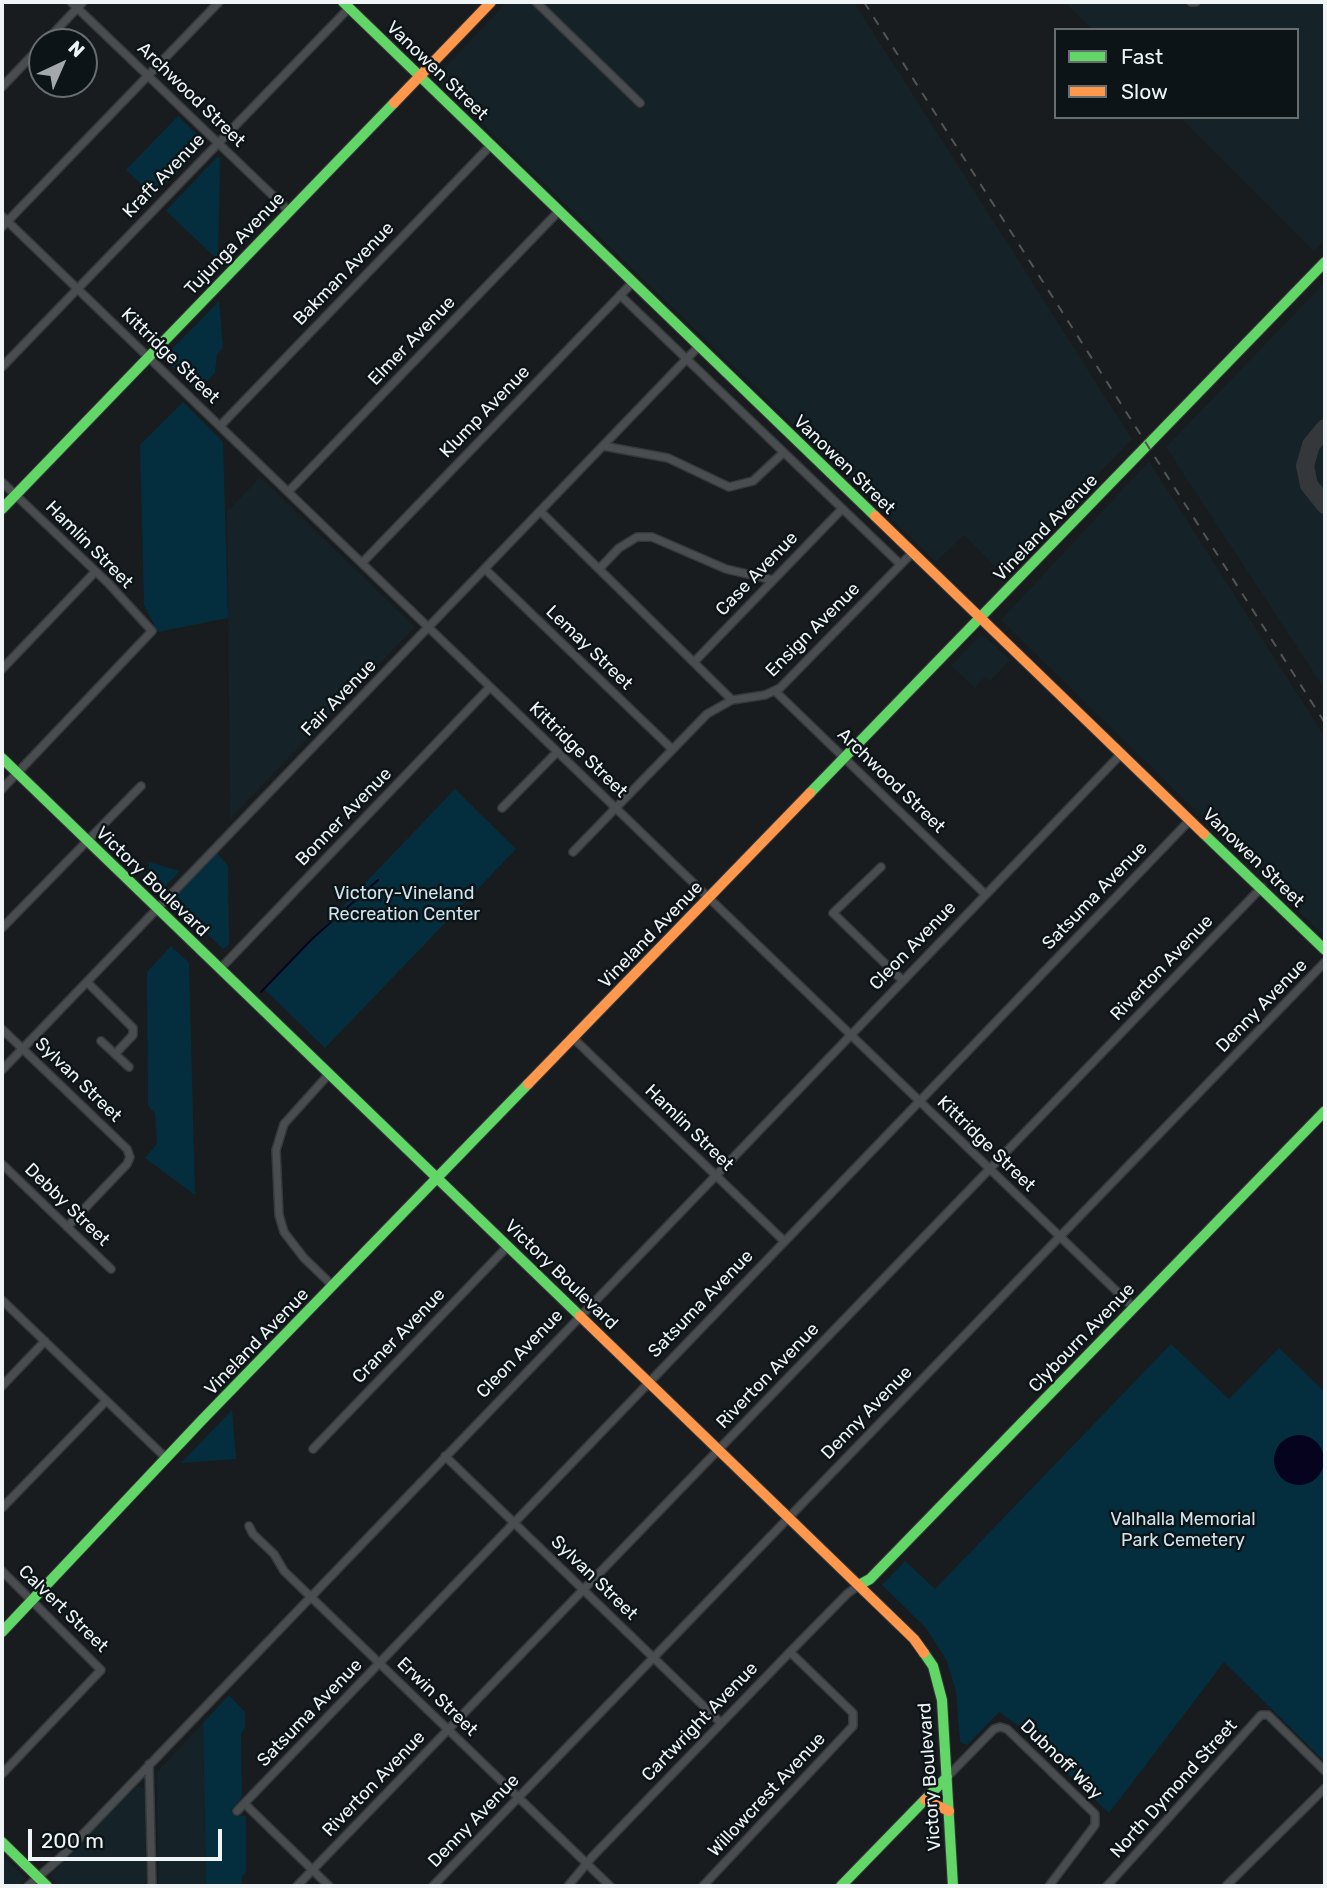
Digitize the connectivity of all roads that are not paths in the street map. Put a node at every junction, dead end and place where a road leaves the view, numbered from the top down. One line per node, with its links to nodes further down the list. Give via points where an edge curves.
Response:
1 (71, 2): 5 (street, Archwood Street)
2 (219, 2): 9 (street)
3 (491, 2): 10 (main road, Tujunga Avenue)
4 (536, 2): 12 (street)
5 (80, 5): 7 (street); 9 (street, Archwood Street)
6 (346, 5): 10 (main road, Vanowen Street); 13 (street, Kraft Avenue)
7 (58, 28)
8 (28, 59): 11 (street)
9 (148, 76): 13 (street, Archwood Street); 17 (street)
10 (420, 76): 14 (main road, Vanowen Street); 15 (main road, Tujunga Avenue)
11 (2, 87)
12 (640, 103)
13 (218, 143): 15 (street, Archwood Street); 20 (street, Kraft Avenue)
14 (491, 145): 16 (main road, Vanowen Street); 26 (street, Bakman Avenue)
15 (289, 211): 23 (main road, Tujunga Avenue)
16 (559, 211): 19 (main road, Vanowen Street); 30 (street, Elmer Avenue)
17 (4, 221): 20 (street, Kittridge Street)
18 (1325, 262): 42 (main road, Vineland Avenue)
19 (632, 282): 21 (street, Klump Avenue); 22 (main road, Vanowen Street)
20 (78, 289): 23 (street, Kittridge Street); 25 (street, Kraft Avenue)
21 (620, 295): 24 (street, Vanowen Street); 36 (street, Klump Avenue)
22 (699, 346): 24 (street, Fair Avenue); 35 (main road, Vanowen Street)
23 (148, 357): 26 (street, Kittridge Street); 31 (main road, Tujunga Avenue)
24 (686, 359): 27 (street, Fair Avenue); 28 (street, Vanowen Street)
25 (2, 367)
26 (220, 426): 30 (street, Kittridge Street)
27 (603, 446): 28 (street, via 668,458 729,487 753,481); 34 (street, Fair Avenue)
28 (783, 453): 33 (street, Vanowen Street)
29 (2, 482): 31 (street, Hamlin Street)
30 (288, 492): 36 (street, Kittridge Street)
31 (15, 495): 32 (main road, Tujunga Avenue); 40 (street, Hamlin Street)
32 (2, 509)
33 (842, 509): 37 (street, Vanowen Street); 41 (street, Case Avenue)
34 (541, 511): 38 (street); 39 (street, Fair Avenue)
35 (912, 552): 37 (street, Ensign Avenue); 42 (main road, Vanowen Street)
36 (362, 563): 43 (street, Kittridge Street)
37 (900, 564): 47 (street, Ensign Avenue)
38 (600, 568): 41 (street, via 637,537 652,537 726,569); 44 (street)
39 (485, 569): 43 (street, Fair Avenue); 49 (street, Lemay Street)
40 (95, 572): 45 (street); 54 (street, Hamlin Street, via 152,631)
41 (773, 580): 44 (street, Case Avenue)
42 (981, 618): 51 (main road, Vanowen Street); 53 (main road, Vineland Avenue)
43 (429, 627): 46 (street, Kittridge Street); 66 (street, Fair Avenue)
44 (695, 661): 48 (street)
45 (2, 669)
46 (491, 687): 50 (street, Kittridge Street); 70 (street, Bonner Avenue)
47 (775, 691): 48 (street, Ensign Avenue); 53 (street, Archwood Street)
48 (732, 699): 49 (street, Ensign Avenue, via 707,714)
49 (672, 749): 57 (street, Ensign Avenue)
50 (557, 752): 57 (street, Kittridge Street); 58 (street)
51 (1122, 753): 59 (main road, Vanowen Street); 64 (street, Cleon Avenue)
52 (2, 758): 54 (main road, Victory Boulevard)
53 (844, 759): 64 (street, Archwood Street); 65 (main road, Vineland Avenue)
54 (18, 773): 56 (street); 60 (main road, Victory Boulevard)
55 (141, 786): 60 (street)
56 (2, 789)
57 (615, 807): 61 (street, Ensign Avenue); 65 (street, Kittridge Street)
58 (502, 808)
59 (1190, 820): 63 (main road, Vanowen Street); 82 (street, Satsuma Avenue)
60 (87, 840): 66 (main road, Victory Boulevard); 67 (street)
61 (573, 852)
62 (881, 866): 71 (street, via 833,913)
63 (1262, 887): 68 (main road, Vanowen Street); 85 (street, Riverton Avenue)
64 (985, 894): 71 (street, Cleon Avenue)
65 (708, 897): 74 (street, Kittridge Street); 75 (main road, Vineland Avenue)
66 (157, 909): 70 (main road, Victory Boulevard); 72 (street, Fair Avenue)
67 (2, 928)
68 (1325, 950)
69 (1325, 962): 89 (street, Denny Avenue)
70 (220, 969): 81 (main road, Victory Boulevard)
71 (902, 980): 74 (street, Cleon Avenue)
72 (87, 982): 77 (street, Fair Avenue); 78 (street, via 133,1028 133,1035)
73 (2, 1029): 77 (street, Sylvan Street)
74 (850, 1034): 82 (street, Kittridge Street); 86 (street, Cleon Avenue)
75 (573, 1038): 86 (street, Hamlin Street); 87 (main road, Vineland Avenue)
76 (101, 1041): 78 (street)
77 (23, 1049): 80 (street, Fair Avenue); 88 (street, Sylvan Street, via 130,1157)
78 (115, 1054): 79 (street)
79 (129, 1067)
80 (2, 1070)
81 (329, 1074): 87 (main road, Victory Boulevard); 93 (street, via 284,1124 276,1150 284,1232)
82 (919, 1101): 85 (street, Kittridge Street); 90 (street, Satsuma Avenue)
83 (1325, 1111): 95 (main road, Clybourn Avenue)
84 (2, 1164): 88 (street, Debby Street)
85 (990, 1169): 89 (street, Kittridge Street); 102 (street, Riverton Avenue)
86 (715, 1174): 90 (street, Hamlin Street); 96 (street, Cleon Avenue)
87 (438, 1178): 91 (main road, Victory Boulevard); 93 (main road, Vineland Avenue)
88 (66, 1227): 92 (street, Debby Street)
89 (1060, 1236): 95 (street, Kittridge Street); 106 (street, Denny Avenue)
90 (783, 1241): 98 (street, Satsuma Avenue)
91 (508, 1246): 96 (main road, Victory Boulevard); 101 (street, Craner Avenue)
92 (111, 1269)
93 (333, 1286): 104 (main road, Vineland Avenue)
94 (2, 1300): 97 (street)
95 (1133, 1307): 110 (main road, Clybourn Avenue)
96 (580, 1314): 98 (main road, Victory Boulevard); 103 (street, Cleon Avenue)
97 (45, 1342): 99 (street); 100 (street)
98 (648, 1381): 102 (main road, Victory Boulevard); 107 (street, Satsuma Avenue)
99 (2, 1386)
100 (106, 1401): 104 (street); 105 (street)
101 (313, 1449)
102 (718, 1450): 106 (main road, Victory Boulevard); 111 (street, Riverton Avenue)
103 (445, 1456): 107 (street, Sylvan Street); 112 (street, Cleon Avenue)
104 (166, 1458): 113 (main road, Vineland Avenue)
105 (2, 1508)
106 (788, 1517): 110 (main road, Victory Boulevard); 116 (street, Denny Avenue)
107 (513, 1522): 111 (street, Sylvan Street); 117 (street, Satsuma Avenue)
108 (249, 1525): 112 (street, Erwin Street)
109 (2, 1571): 113 (street, Calvert Street)
110 (859, 1586): 115 (street, Cartwright Avenue); 123 (main road, Victory Boulevard, via 914,1639 933,1666 942,1700)
111 (583, 1590): 116 (street, Sylvan Street); 119 (street, Riverton Avenue)
112 (311, 1597): 117 (street, Erwin Street); 120 (street, Cleon Avenue)
113 (32, 1600): 114 (main road, Vineland Avenue); 122 (street, Calvert Street, via 101,1670)
114 (2, 1632)
115 (790, 1652): 118 (street, Cartwright Avenue); 142 (street, Willowcrest Avenue, via 853,1713 853,1726)
116 (653, 1657): 118 (street, Sylvan Street); 125 (street, Denny Avenue)
117 (380, 1663): 119 (street, Erwin Street); 127 (street, Satsuma Avenue)
118 (722, 1723): 131 (street, Cartwright Avenue)
119 (449, 1729): 125 (street, Erwin Street); 132 (street, Riverton Avenue)
120 (149, 1764): 133 (street, Cleon Avenue); 136 (street)
121 (1325, 1771): 146 (street, North Dymond Street, via 1265,1714)
122 (2, 1774)
123 (947, 1777): 126 (main road); 129 (main road, Victory Boulevard); 145 (street, Dubnoff Way, via 1000,1727 1095,1814 1096,1820)
124 (1325, 1788): 147 (street)
125 (519, 1797): 131 (street, Erwin Street); 139 (street, Denny Avenue)
126 (925, 1800): 129 (main road); 143 (main road)
127 (245, 1804): 128 (street, Satsuma Avenue); 132 (street)
128 (237, 1811)
129 (948, 1811): 144 (main road, Victory Boulevard)
130 (2, 1842): 133 (main road)
131 (587, 1864): 140 (street, Cartwright Avenue); 141 (street, Erwin Street)
132 (313, 1870): 137 (street, Riverton Avenue); 138 (street)
133 (38, 1878): 134 (street, Cleon Avenue); 135 (main road)
134 (28, 1886)
135 (47, 1886)
136 (152, 1886)
137 (297, 1886)
138 (329, 1886)
139 (433, 1886)
140 (568, 1886)
141 (610, 1886)
142 (703, 1886)
143 (841, 1886)
144 (953, 1886)
145 (1049, 1886)
146 (1107, 1886)
147 (1226, 1886)

